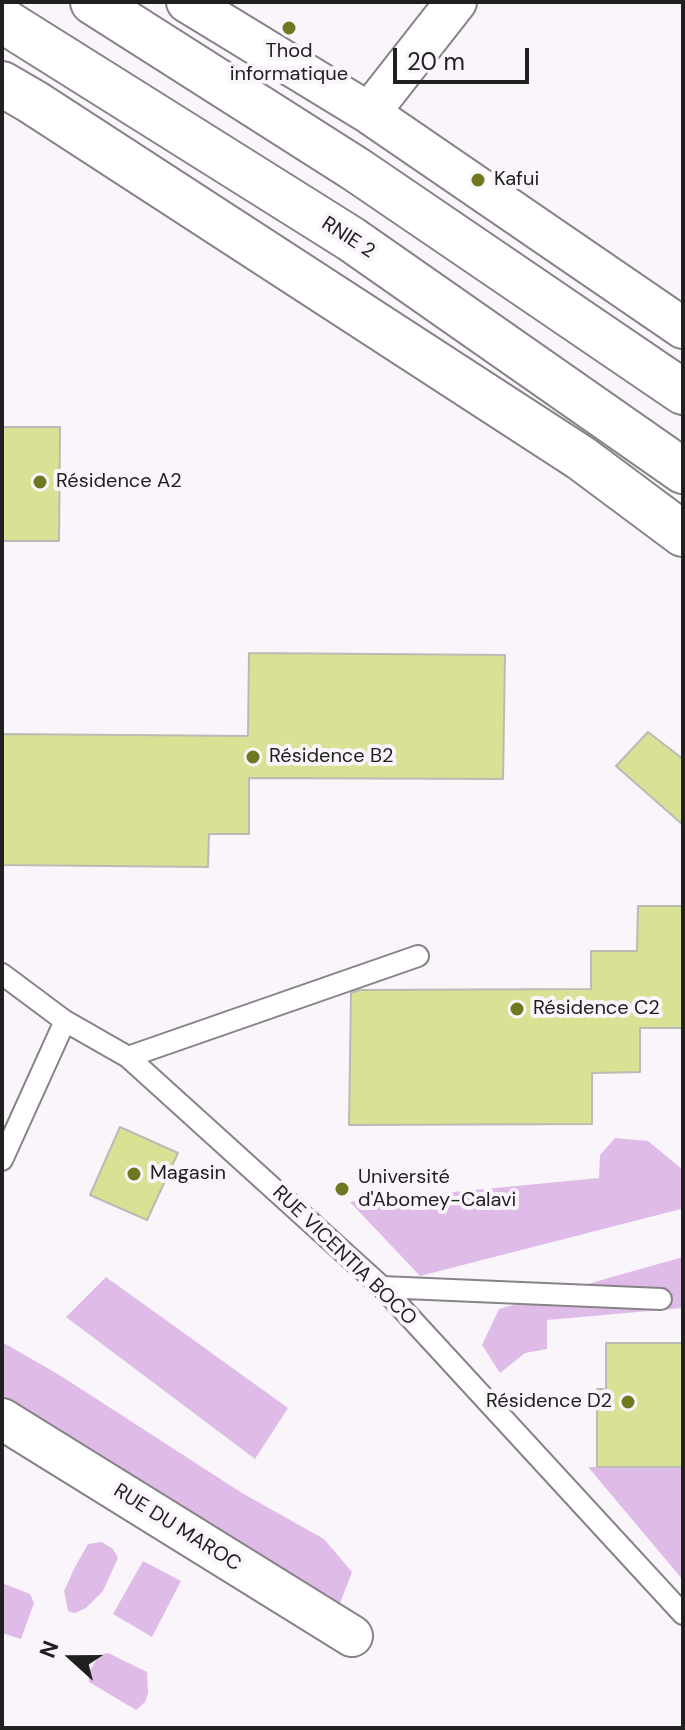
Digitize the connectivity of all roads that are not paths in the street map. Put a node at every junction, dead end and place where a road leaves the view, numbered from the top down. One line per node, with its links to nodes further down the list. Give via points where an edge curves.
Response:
1 (93, 2): 8 (main road, via 357,170)
2 (187, 2): 6 (street)
3 (456, 2): 6 (street)
4 (2, 20): 9 (main road, RNIE 2 / RNIE 2, via 351,239)
5 (2, 84): 10 (main road, via 581,458)
6 (369, 113): 7 (street)
7 (683, 328)
8 (683, 392)
9 (683, 471)
10 (683, 534)
11 (418, 956): 14 (lane)
12 (2, 974): 13 (lane, RUE VICENTIA BOCO)
13 (65, 1021): 14 (lane, RUE VICENTIA BOCO); 15 (lane)
14 (128, 1057): 16 (lane, RUE VICENTIA BOCO)
15 (2, 1160)
16 (382, 1287): 17 (lane); 19 (lane, RUE VICENTIA BOCO)
17 (661, 1299)
18 (2, 1419): 20 (street, RUE DU MAROC)
19 (679, 1604)
20 (352, 1636)

